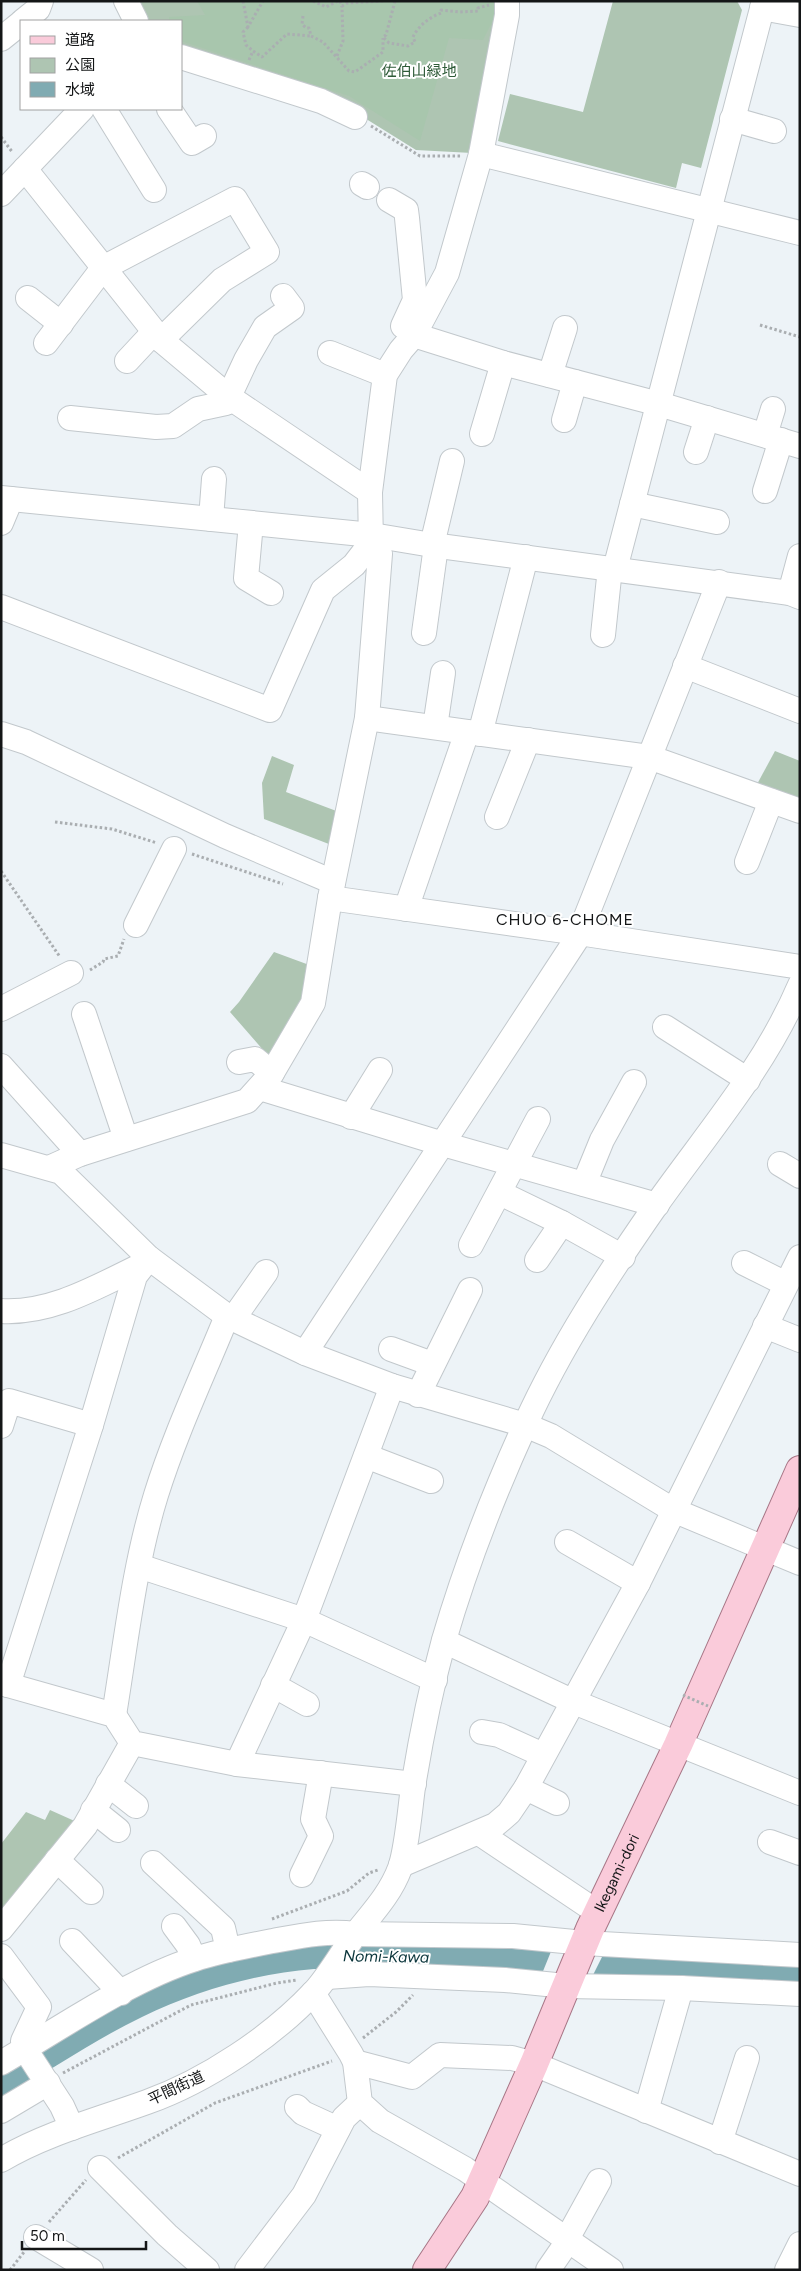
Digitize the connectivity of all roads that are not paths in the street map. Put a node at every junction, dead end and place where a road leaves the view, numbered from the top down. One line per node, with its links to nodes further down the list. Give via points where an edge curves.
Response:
1 (41, 1): 6 (street, via 38,9)
2 (126, 1): 7 (street)
3 (506, 1): 18 (street, via 507,15)
4 (763, 5): 5 (street); 15 (street)
5 (800, 16)
6 (24, 20)
7 (136, 20)
8 (20, 24): 9 (street)
9 (1, 39)
10 (182, 57): 14 (street, via 321,101)
11 (81, 110): 19 (street)
12 (105, 110): 20 (street)
13 (170, 110): 17 (street)
14 (355, 117)
15 (732, 119): 16 (street); 23 (street)
16 (774, 131)
17 (191, 144)
18 (481, 154): 23 (street); 31 (street, via 448,273)
19 (25, 169): 21 (street); 25 (street)
20 (154, 190)
21 (1, 194)
22 (389, 200): 31 (street, via 406,210 415,300 400,331)
23 (708, 210): 24 (street); 40 (street, via 672,363)
24 (800, 233)
25 (103, 268): 28 (street); 30 (street); 30 (street, via 236,199 267,252 222,280)
26 (283, 296): 39 (street, via 292,308 265,327)
27 (28, 298): 28 (street)
28 (61, 324): 32 (street)
29 (565, 328): 36 (street)
30 (157, 336): 34 (street); 39 (street)
31 (407, 342): 35 (street); 38 (street)
32 (46, 343)
33 (330, 354): 38 (street)
34 (127, 361)
35 (503, 363): 36 (street); 45 (street)
36 (550, 375): 37 (street)
37 (575, 382): 40 (street); 44 (street)
38 (387, 385): 51 (street)
39 (230, 397): 42 (street, via 226,403 198,409 173,426); 51 (street)
40 (659, 404): 43 (street); 53 (street)
41 (773, 409): 46 (street)
42 (70, 418)
43 (707, 418): 46 (street); 47 (street)
44 (564, 420)
45 (482, 434)
46 (782, 440): 50 (street)
47 (696, 452)
48 (452, 461): 59 (street, via 439,486)
49 (214, 479): 54 (street)
50 (765, 490)
51 (370, 492): 58 (street)
52 (6, 498): 54 (street); 56 (street)
53 (632, 504): 55 (street); 62 (street)
54 (210, 519): 57 (street)
55 (717, 522)
56 (1, 523)
57 (251, 523): 58 (street); 64 (street, via 246,578)
58 (372, 535): 59 (street); 66 (street, via 371,543 354,565 323,590 270,710); 72 (street, via 380,554)
59 (434, 545): 61 (street); 67 (street)
60 (800, 556): 65 (street)
61 (526, 557): 62 (street); 74 (street)
62 (612, 568): 63 (street); 68 (street)
63 (719, 582): 65 (street); 69 (street)
64 (271, 593)
65 (795, 595)
66 (1, 607)
67 (424, 633)
68 (603, 635)
69 (685, 666): 71 (street); 77 (street)
70 (443, 673): 73 (street)
71 (800, 711)
72 (367, 718): 73 (street); 83 (street)
73 (435, 727): 74 (street)
74 (473, 733): 76 (street); 84 (street)
75 (1, 734): 83 (street, via 26,742 225,836)
76 (528, 740): 77 (street); 80 (street)
77 (649, 757): 78 (street); 86 (street)
78 (771, 800): 79 (street); 82 (street)
79 (800, 811)
80 (497, 818)
81 (174, 849): 85 (street)
82 (747, 862)
83 (331, 890): 84 (street); 97 (street, via 313,1003)
84 (406, 909): 86 (street)
85 (136, 925)
86 (579, 933): 87 (street); 102 (street)
87 (800, 967)
88 (71, 973): 90 (street)
89 (800, 985): 96 (street, via 784,1021)
90 (1, 1009)
91 (84, 1014): 101 (street)
92 (664, 1027): 96 (street)
93 (239, 1062): 97 (street, via 255,1059)
94 (1, 1066): 103 (street)
95 (380, 1070): 99 (street)
96 (748, 1080): 111 (street)
97 (266, 1081): 99 (street); 101 (street, via 247,1101)
98 (634, 1082): 109 (street, via 602,1140)
99 (351, 1118): 102 (street)
100 (538, 1119): 106 (street)
101 (126, 1139): 103 (street)
102 (443, 1144): 106 (street); 127 (street)
103 (80, 1154): 107 (street)
104 (1, 1155): 107 (street)
105 (780, 1164): 108 (street)
106 (515, 1165): 109 (street); 110 (street)
107 (49, 1168): 117 (street, via 61,1172)
108 (800, 1176)
109 (584, 1184): 111 (street)
110 (500, 1192): 112 (street); 113 (street)
111 (656, 1205): 114 (street)
112 (562, 1223): 114 (street); 116 (street)
113 (471, 1245)
114 (622, 1257): 132 (street, via 558,1356)
115 (800, 1258): 120 (street)
116 (537, 1260)
117 (146, 1262): 122 (street, via 87,1293 50,1305); 123 (street); 131 (street, via 136,1276)
118 (744, 1263): 120 (street)
119 (266, 1272): 123 (street)
120 (786, 1284): 124 (street)
121 (470, 1290): 128 (street)
122 (1, 1311)
123 (230, 1317): 127 (street); 141 (street, via 175,1442 156,1496)
124 (765, 1326): 125 (street); 137 (street)
125 (800, 1340)
126 (392, 1349): 128 (street)
127 (313, 1359): 129 (street)
128 (432, 1364): 130 (street)
129 (392, 1386): 130 (street); 134 (street)
130 (418, 1395): 132 (street)
131 (91, 1425): 133 (street, via 9,1401); 146 (street)
132 (525, 1425): 137 (street, via 551,1436); 144 (street, via 467,1568)
133 (1, 1426)
134 (366, 1456): 136 (street); 143 (street)
135 (800, 1470): 139 (main road, Ikegami-dori)
136 (431, 1481)
137 (673, 1510): 139 (street); 142 (street)
138 (567, 1542): 142 (street)
139 (765, 1549): 140 (street); 153 (main road, Ikegami-dori)
140 (800, 1563)
141 (139, 1566): 143 (street); 150 (street)
142 (638, 1583): 148 (street)
143 (304, 1620): 145 (street); 147 (street)
144 (444, 1641): 145 (street); 148 (street)
145 (435, 1680): 158 (street, via 424,1718)
146 (5, 1684): 150 (street)
147 (273, 1686): 149 (street); 155 (street)
148 (574, 1702): 153 (street); 154 (street)
149 (307, 1704)
150 (114, 1715): 152 (street)
151 (482, 1732): 154 (street, via 499,1734)
152 (132, 1743): 155 (street); 157 (street)
153 (678, 1745): 160 (street); 173 (main road, Ikegami-dori)
154 (544, 1755): 159 (street)
155 (237, 1764): 156 (street)
156 (321, 1773): 158 (street); 171 (street, via 313,1819 321,1836)
157 (108, 1784): 162 (street); 163 (street)
158 (414, 1784): 170 (street)
159 (526, 1788): 161 (street); 165 (street, via 509,1814)
160 (798, 1788)
161 (558, 1803)
162 (136, 1806)
163 (93, 1810): 164 (street); 168 (street, via 85,1826)
164 (118, 1830)
165 (479, 1832): 170 (street); 173 (street)
166 (770, 1842): 167 (street)
167 (800, 1853)
168 (57, 1860): 172 (street); 175 (street)
169 (153, 1863): 180 (street, via 223,1928)
170 (401, 1865): 176 (street, via 385,1898)
171 (302, 1875)
172 (91, 1892)
173 (597, 1912): 179 (main road, Ikegami-dori)
174 (200, 1921): 178 (street)
175 (1, 1929)
176 (354, 1937): 179 (street, via 513,1936); 180 (street, via 338,1932 311,1934); 183 (street, 平間街道)
177 (72, 1941): 186 (street)
178 (184, 1941): 180 (street); 186 (street)
179 (582, 1946): 181 (street); 184 (main road, Ikegami-dori)
180 (228, 1950)
181 (800, 1955)
182 (1, 1956): 188 (street, via 39,2007 23,2041)
183 (318, 1981): 184 (street, via 369,1974); 189 (street); 198 (street, 平間街道, via 240,2054 194,2082 152,2101)
184 (566, 1984): 185 (street); 192 (main road, Ikegami-dori)
185 (681, 1988): 187 (street); 197 (street)
186 (121, 1993): 188 (street)
187 (800, 1994)
188 (28, 2051): 191 (street); 193 (street)
189 (351, 2055): 192 (street, via 412,2077 440,2055 512,2058); 194 (street)
190 (747, 2058): 200 (street)
191 (1, 2063)
192 (534, 2064): 197 (street); 205 (main road, Ikegami-dori)
193 (47, 2082): 196 (street); 198 (street)
194 (360, 2103): 199 (street, via 344,2118); 205 (street, via 386,2124)
195 (297, 2107): 199 (street)
196 (1, 2111)
197 (646, 2111): 200 (street)
198 (72, 2128): 201 (street, 平間街道)
199 (338, 2129): 211 (street, via 304,2195)
200 (720, 2142): 203 (street)
201 (1, 2160)
202 (100, 2168): 210 (street)
203 (800, 2174)
204 (599, 2181): 207 (street)
205 (482, 2182): 207 (street); 212 (main road, Ikegami-dori)
206 (36, 2237): 209 (street)
207 (568, 2240): 213 (street); 214 (street)
208 (800, 2244): 215 (street)
209 (91, 2270)
210 (207, 2270)
211 (247, 2270)
212 (427, 2270)
213 (548, 2270)
214 (611, 2270)
215 (787, 2270)

